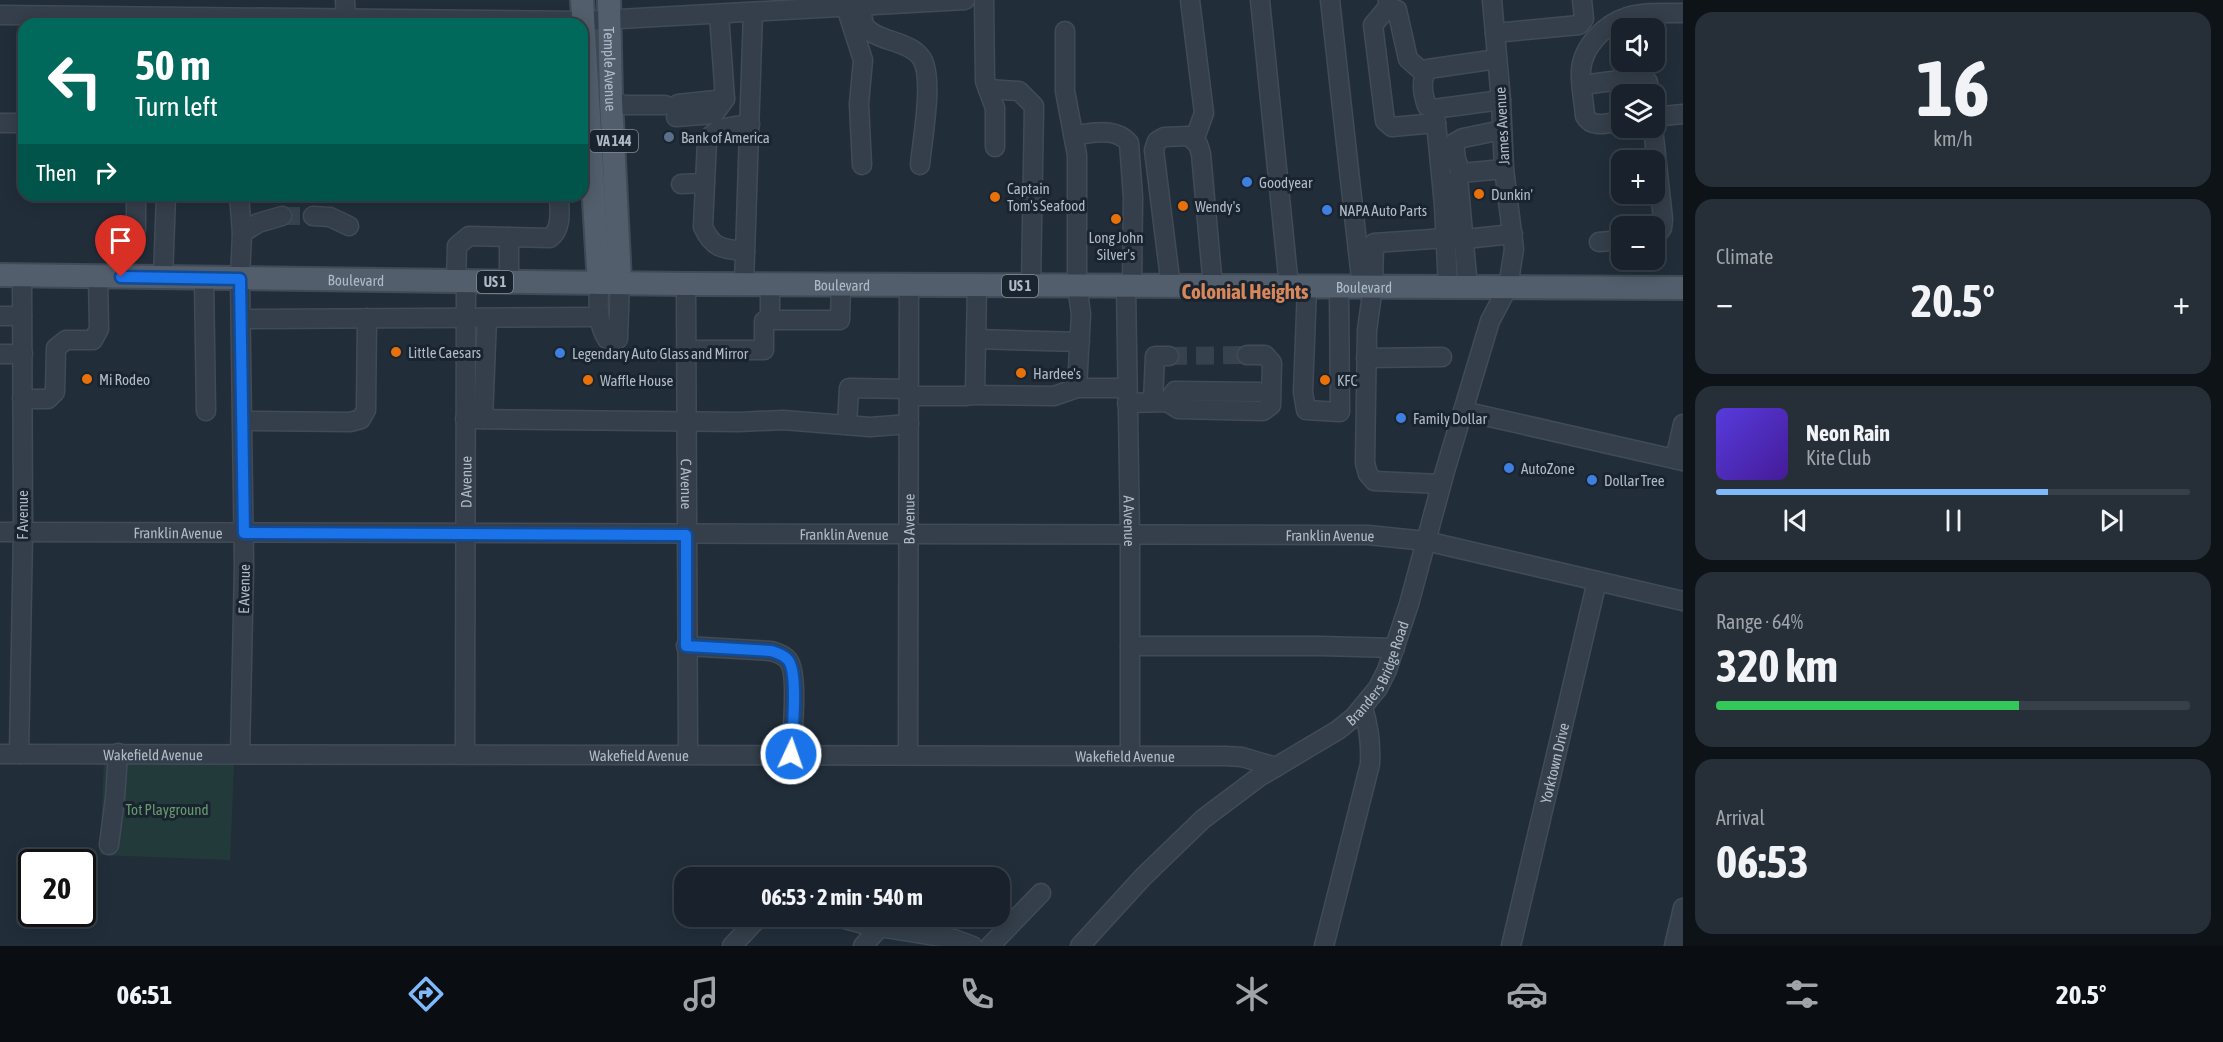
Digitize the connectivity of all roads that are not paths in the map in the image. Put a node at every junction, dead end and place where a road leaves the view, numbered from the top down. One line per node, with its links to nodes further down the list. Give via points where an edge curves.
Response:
1 (345, 0): 18 (street)
2 (965, 0): 10 (street)
3 (984, 0): 26 (street)
4 (1190, 0): 39 (street, via 1204,113)
5 (1260, 0): 83 (street)
6 (1330, 0): 85 (street)
7 (1492, 0): 21 (street, James Avenue)
8 (1582, 0): 21 (street, via 1584,19 1579,25)
9 (1388, 3): 23 (street, via 1397,10 1408,59); 30 (street, via 1373,25 1385,121 1392,127)
10 (845, 5): 13 (street); 42 (street, via 863,60 859,104); 43 (street, via 869,31 906,45 922,59 927,86)
11 (582, 10): 12 (street); 19 (street)
12 (610, 10): 14 (street); 28 (main road, Temple Avenue / VA 144)
13 (753, 12): 14 (street); 35 (street)
14 (719, 14): 28 (street, via 724,98 625,112)
15 (1683, 14): 25 (street, via 1627,17 1610,26 1588,45 1581,70)
16 (0, 15): 17 (street)
17 (101, 18)
18 (346, 18)
19 (549, 18)
20 (1065, 31): 37 (street, via 1065,91)
21 (1495, 33): 22 (street, James Avenue)
22 (1497, 59): 23 (street, via 1428,69); 27 (street, James Avenue)
23 (1425, 74): 30 (street, via 1425,99)
24 (1648, 84): 25 (street, via 1643,77 1636,76)
25 (1582, 85): 34 (street, via 1588,122)
26 (988, 90): 41 (street, via 995,108); 78 (street, via 1019,91 1034,106)
27 (1501, 100): 30 (street); 36 (street, James Avenue)
28 (616, 106): 71 (main road, Temple Avenue / VA 144, via 617,190)
29 (1683, 114): 31 (street)
30 (1435, 116): 59 (street)
31 (1665, 116)
32 (0, 123): 33 (street)
33 (18, 123)
34 (1611, 123)
35 (750, 124): 46 (street, via 713,132 707,140); 63 (street)
36 (1502, 130): 44 (street, James Avenue); 45 (street, via 1454,143)
37 (1073, 135): 79 (street, via 1077,155); 80 (street, A Avenue, via 1114,132 1129,143 1133,197)
38 (1654, 138): 54 (street)
39 (1194, 141): 81 (street, via 1189,136 1164,137 1157,141 1154,150); 82 (street, via 1201,154)
40 (588, 142): 71 (main road, Temple Avenue / VA 144)
41 (995, 147)
42 (862, 165)
43 (920, 165)
44 (1504, 169): 45 (street); 57 (street, James Avenue)
45 (1461, 173): 60 (street, via 1458,178)
46 (705, 183): 47 (street); 63 (street, via 703,227 708,239 721,249)
47 (681, 184)
48 (135, 201): 65 (street, via 129,230)
49 (166, 201): 66 (street)
50 (239, 201): 56 (street, E Avenue)
51 (558, 201): 58 (street, D Avenue, via 556,234 550,238)
52 (282, 216): 56 (street)
53 (313, 216): 55 (street)
54 (1663, 216)
55 (349, 226)
56 (242, 233): 68 (street, E Avenue)
57 (1513, 234): 60 (street); 87 (street, James Avenue)
58 (509, 237): 69 (street, D Avenue, via 469,236 457,246); 70 (street)
59 (1446, 238): 85 (street, via 1374,243); 86 (street)
60 (1465, 239): 86 (street)
61 (1611, 241): 62 (street)
62 (1599, 242)
63 (745, 251): 73 (street)
64 (11, 276): 65 (main road, Boulevard / US 1); 90 (street, F Avenue)
65 (110, 277): 66 (main road, Boulevard / US 1); 112 (street, via 99,329 93,339 66,340 56,348 55,392 48,399)
66 (163, 278): 67 (main road, Boulevard / US 1)
67 (204, 279): 68 (main road, Boulevard / US 1); 114 (street)
68 (240, 279): 69 (main road, Boulevard / US 1); 95 (street, E Avenue)
69 (461, 282): 70 (main road, Boulevard / US 1); 93 (street, D Avenue)
70 (509, 282): 71 (main road, Boulevard / US 1)
71 (609, 283): 72 (main road, Boulevard / US 1); 91 (street); 91 (street, via 618,339 607,339)
72 (686, 284): 73 (main road, Boulevard / US 1); 99 (street, C Avenue)
73 (744, 284): 74 (main road, Boulevard / US 1)
74 (770, 285): 75 (main road, Boulevard / US 1); 96 (street)
75 (840, 285): 76 (main road, Boulevard / US 1); 96 (street, via 840,320)
76 (909, 285): 77 (main road, Boulevard / US 1); 108 (street, B Avenue)
77 (976, 286): 78 (main road, Boulevard / US 1); 97 (street)
78 (1031, 286): 79 (main road, Boulevard / US 1)
79 (1077, 286): 80 (main road, Boulevard / US 1); 98 (street)
80 (1129, 287): 81 (main road, Boulevard / US 1); 111 (street, A Avenue)
81 (1171, 287): 82 (main road, Boulevard / US 1)
82 (1213, 287): 83 (main road, Boulevard / US 1)
83 (1298, 287): 84 (main road, Boulevard / US 1); 84 (street, via 1306,411 1340,412)
84 (1338, 287): 85 (main road, Boulevard / US 1)
85 (1367, 287): 86 (main road, Boulevard / US 1); 105 (street)
86 (1458, 287): 87 (main road, Boulevard / US 1)
87 (1508, 287): 88 (main road, Boulevard / US 1); 115 (street, Branders Bridge Road, via 1490,321)
88 (1683, 288)
89 (0, 316): 90 (street)
90 (22, 316): 101 (street, F Avenue)
91 (599, 317): 94 (street)
92 (367, 318): 93 (street); 95 (street); 118 (street, via 366,410 361,419)
93 (466, 318): 94 (street); 106 (street, D Avenue)
94 (487, 318): 106 (street)
95 (241, 319): 118 (street, E Avenue)
96 (770, 320): 99 (street, via 764,321 764,351)
97 (976, 339): 98 (street); 110 (street)
98 (1080, 342): 107 (street)
99 (686, 350): 117 (street, C Avenue)
100 (0, 354): 101 (street)
101 (22, 354): 112 (street, F Avenue)
102 (1247, 355): 113 (street, via 1265,355 1272,363 1271,405 1263,411 1178,409)
103 (1169, 356): 113 (street, via 1155,356)
104 (1442, 357): 105 (street)
105 (1366, 358): 123 (street, via 1368,474 1374,481)
106 (475, 367): 116 (street, D Avenue)
107 (1077, 388): 110 (street, via 1054,396); 111 (street)
108 (909, 392): 110 (street); 119 (street, B Avenue); 121 (street, via 849,388)
109 (1259, 393): 113 (street, via 1174,391)
110 (972, 395)
111 (1127, 396): 113 (street); 130 (street, A Avenue)
112 (22, 399): 125 (street, F Avenue)
113 (1160, 402)
114 (206, 411)
115 (1463, 411): 122 (street); 123 (street, Branders Bridge Road)
116 (474, 419): 117 (street); 127 (street, D Avenue)
117 (686, 421): 121 (street, via 783,420); 129 (street, C Avenue)
118 (243, 422): 126 (street, E Avenue)
119 (909, 424): 121 (street); 128 (street, B Avenue)
120 (1683, 424): 122 (street)
121 (847, 425)
122 (1679, 460)
123 (1441, 484): 131 (street, Branders Bridge Road)
124 (0, 532): 125 (street, Franklin Avenue)
125 (23, 532): 126 (street, Franklin Avenue); 140 (street, F Avenue)
126 (244, 533): 127 (street, Franklin Avenue); 141 (street, E Avenue)
127 (465, 533): 129 (street, Franklin Avenue); 142 (street, D Avenue)
128 (909, 534): 129 (street, Franklin Avenue); 130 (street, Franklin Avenue); 145 (street, B Avenue)
129 (686, 535): 134 (street, C Avenue)
130 (1130, 535): 131 (street, Franklin Avenue, via 1368,535); 135 (street, A Avenue)
131 (1426, 541): 132 (street, Franklin Avenue); 136 (street, Branders Bridge Road)
132 (1597, 581): 133 (street, Franklin Avenue); 159 (street, Yorktown Drive)
133 (1683, 602)
134 (686, 646): 143 (street, C Avenue); 144 (street, via 771,651 787,659 794,676)
135 (1130, 646): 136 (street); 146 (street, A Avenue)
136 (1395, 648): 137 (street, Branders Bridge Road, via 1378,688)
137 (1363, 708): 147 (street, Branders Bridge Road, via 1338,730); 158 (street, via 1369,728 1370,764)
138 (118, 753): 140 (street, Wakefield Avenue); 141 (street, Wakefield Avenue); 148 (street)
139 (0, 754): 140 (street, Wakefield Avenue)
140 (19, 754)
141 (240, 754): 142 (street, Wakefield Avenue)
142 (465, 754): 143 (street, Wakefield Avenue)
143 (688, 754): 144 (street, Wakefield Avenue)
144 (791, 754): 145 (street, Wakefield Avenue)
145 (908, 755): 146 (street, Wakefield Avenue)
146 (1130, 756): 147 (street, Wakefield Avenue, via 1242,757)
147 (1276, 767): 157 (street, Branders Bridge Road, via 1224,802 1176,843)
148 (109, 844)
149 (1041, 893): 156 (street)
150 (1683, 908): 160 (street)
151 (750, 927): 153 (street)
152 (880, 927): 154 (street); 155 (street, via 954,939)
153 (732, 946)
154 (863, 946)
155 (973, 946)
156 (990, 946)
157 (1080, 946)
158 (1324, 946)
159 (1511, 946)
160 (1674, 946)

